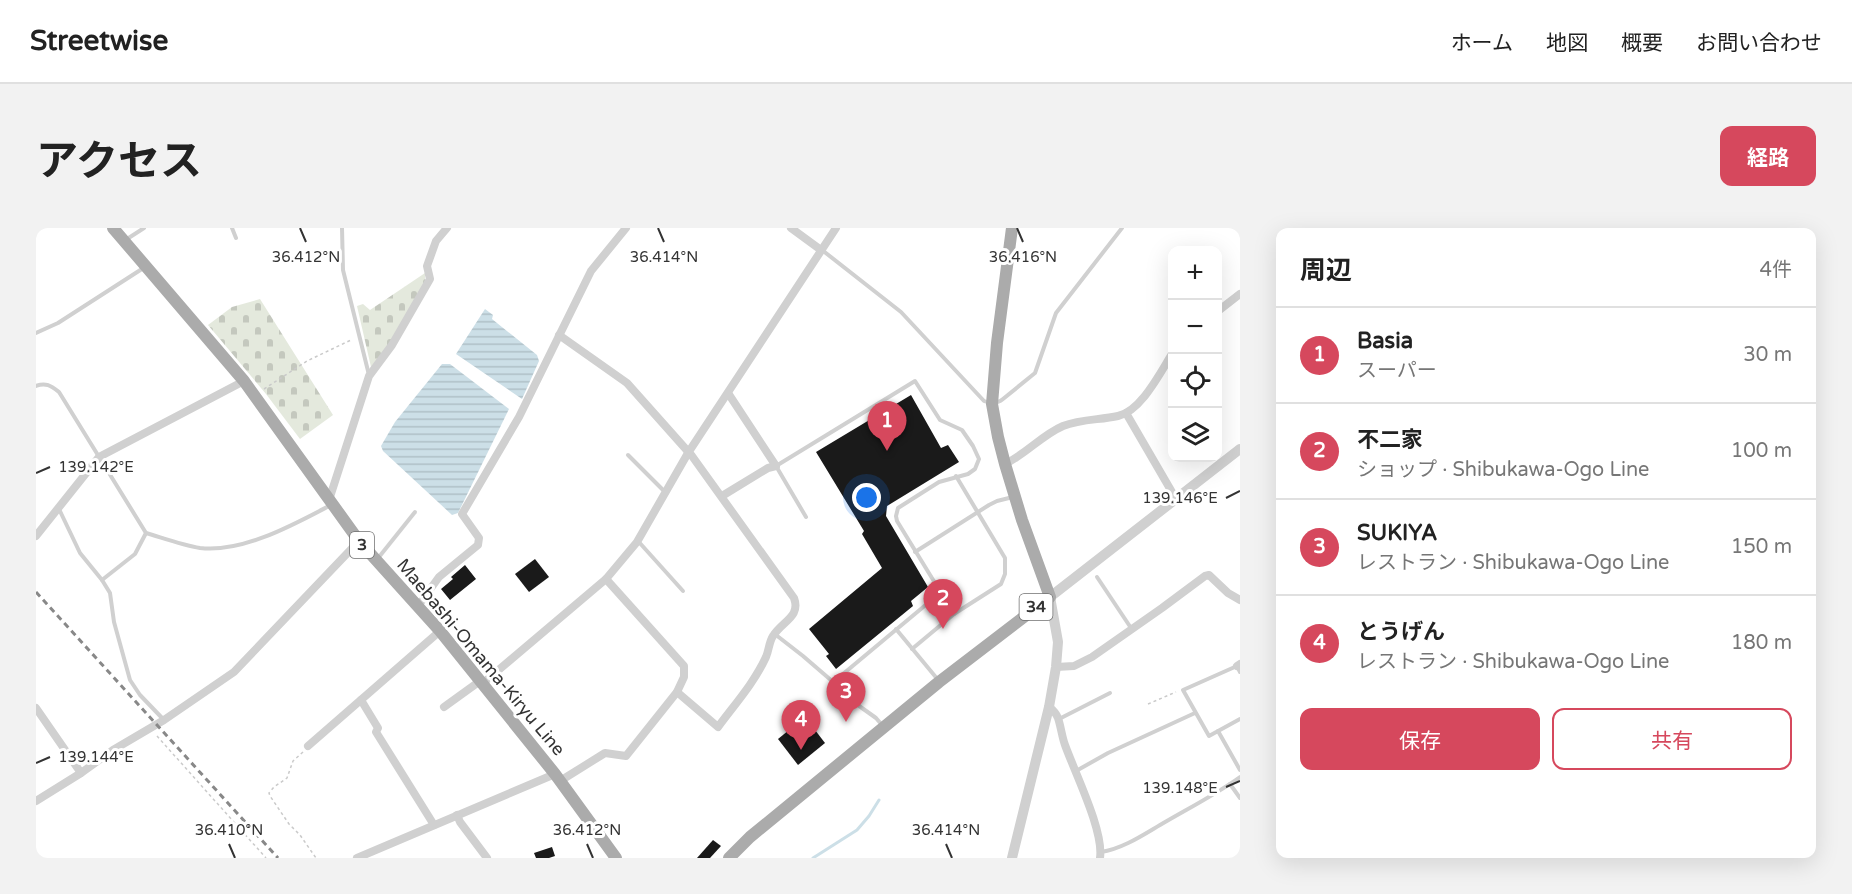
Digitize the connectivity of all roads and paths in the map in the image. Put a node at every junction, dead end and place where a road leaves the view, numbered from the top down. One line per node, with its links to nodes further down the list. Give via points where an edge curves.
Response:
1 (113, 228): 12 (main road, Maebashi-Omama-Kiryu Line / 3)
2 (144, 228): 12 (lane)
3 (232, 228): 11 (lane)
4 (342, 228): 19 (lane, via 343,270)
5 (447, 228): 21 (street, via 436,242 427,266 429,279 392,345)
6 (626, 228): 18 (street, via 591,271)
7 (791, 228): 13 (street)
8 (836, 228): 13 (street)
9 (1012, 228): 26 (main road, 34)
10 (1122, 228): 26 (lane, via 1056,313 1035,373)
11 (236, 238)
12 (124, 241): 14 (main road, Maebashi-Omama-Kiryu Line / 3)
13 (821, 250): 24 (street); 26 (lane, via 901,312 981,398)
14 (146, 267): 17 (lane); 22 (main road, Maebashi-Omama-Kiryu Line / 3)
15 (1240, 294): 16 (street)
16 (1222, 308)
17 (36, 333)
18 (559, 335): 29 (street, via 627,383); 57 (street, via 519,417 462,514 479,538 477,545 440,577)
19 (360, 336): 21 (lane); 25 (path, via 307,361)
20 (1168, 361): 27 (street, via 1143,398)
21 (369, 376): 39 (street)
22 (244, 381): 25 (main road, Maebashi-Omama-Kiryu Line / 3); 31 (street)
23 (36, 387): 31 (lane, via 50,384 59,392)
24 (728, 393): 29 (street); 33 (street)
25 (254, 395): 39 (main road, Maebashi-Omama-Kiryu Line / 3)
26 (992, 404): 32 (main road, 34)
27 (1126, 413): 32 (street, via 1061,427); 38 (street)
28 (1240, 448): 38 (street)
29 (688, 453): 35 (street); 36 (street)
30 (628, 455): 35 (lane)
31 (99, 457): 40 (street); 44 (lane)
32 (1005, 465): 37 (main road, 34)
33 (776, 466): 34 (lane, via 915,381 940,420 962,430 977,454 975,469); 36 (street); 43 (lane)
34 (956, 476): 42 (lane); 48 (lane, via 898,508 897,521)
35 (665, 492): 46 (street)
36 (722, 496): 62 (street, via 794,598 794,614)
37 (1015, 497): 42 (lane, via 997,501); 55 (main road, 34)
38 (1176, 499): 55 (street)
39 (331, 502): 44 (lane, via 280,531 228,547 200,548); 47 (main road, Maebashi-Omama-Kiryu Line / 3)
40 (58, 508): 45 (street); 52 (lane, via 80,553)
41 (415, 512): 49 (lane)
42 (978, 513): 48 (lane); 58 (lane, via 1005,558 1005,574 1001,584)
43 (806, 517)
44 (146, 534): 52 (lane, via 135,554)
45 (36, 536)
46 (638, 540): 51 (street); 53 (lane)
47 (359, 541): 49 (main road, Maebashi-Omama-Kiryu Line / 3); 80 (street, via 234,672)
48 (915, 552): 54 (lane)
49 (376, 560): 57 (main road, Maebashi-Omama-Kiryu Line / 3)
50 (1097, 578): 60 (lane)
51 (606, 579): 68 (street); 70 (street, via 684,666)
52 (102, 580): 80 (lane, via 110,593 130,680)
53 (682, 591)
54 (940, 593): 58 (lane); 59 (lane)
55 (1050, 597): 64 (street, via 1058,642); 67 (main road, 34)
56 (1240, 600): 60 (street, via 1209,575 1204,576)
57 (418, 606): 61 (main road, Maebashi-Omama-Kiryu Line / 3)
58 (954, 614): 63 (lane)
59 (896, 629): 63 (lane); 66 (lane)
60 (1131, 629): 64 (street, via 1082,662)
61 (440, 631): 68 (main road, Maebashi-Omama-Kiryu Line / 3); 72 (street)
62 (774, 634): 70 (street, via 753,680 718,727); 81 (lane)
63 (912, 649): 67 (lane)
64 (1056, 667): 76 (street)
65 (1239, 667): 69 (lane)
66 (843, 674)
67 (939, 681): 81 (main road, 34)
68 (481, 682): 74 (street); 89 (main road, Maebashi-Omama-Kiryu Line / 3)
69 (1183, 690): 73 (path); 77 (lane)
70 (677, 692): 89 (street, via 626,756 605,753)
71 (1110, 693): 78 (lane)
72 (361, 700): 84 (street); 94 (street, via 378,728 376,732)
73 (1148, 704)
74 (444, 707)
75 (36, 708): 87 (street)
76 (1049, 708): 78 (street); 102 (street)
77 (1195, 713): 83 (lane, via 1209,736); 86 (lane)
78 (1058, 719): 86 (street)
79 (1240, 719): 83 (lane)
80 (164, 720): 82 (street)
81 (884, 728): 101 (main road, 34)
82 (150, 729): 87 (street); 96 (path)
83 (1218, 731): 85 (lane)
84 (308, 746): 97 (path, via 293,761 290,775 269,793)
85 (1240, 770)
86 (1076, 771): 95 (street, via 1094,822)
87 (81, 773): 92 (street)
88 (1240, 777): 90 (lane)
89 (557, 778): 93 (street); 100 (main road, Maebashi-Omama-Kiryu Line / 3)
90 (1230, 784): 91 (lane); 95 (lane, via 1142,836)
91 (1240, 798)
92 (36, 801)
93 (457, 815): 94 (street); 99 (street)
94 (434, 825): 98 (street)
95 (1100, 855)
96 (266, 858)
97 (316, 858)
98 (357, 858)
99 (487, 858)
100 (616, 858)
101 (729, 858)
102 (1012, 858)

